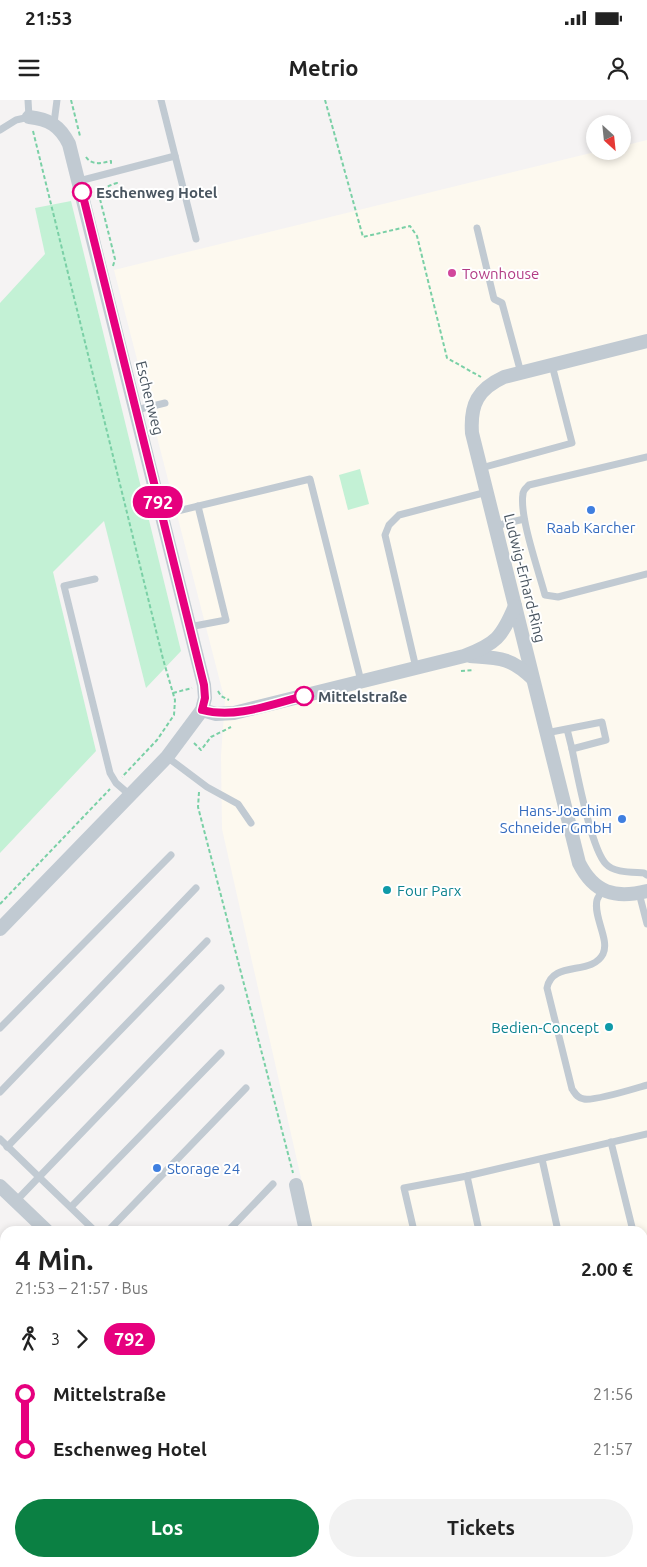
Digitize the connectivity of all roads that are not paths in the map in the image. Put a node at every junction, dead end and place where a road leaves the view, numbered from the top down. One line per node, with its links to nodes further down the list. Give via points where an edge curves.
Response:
1 (28, 100): 4 (lane)
2 (56, 100): 5 (lane)
3 (161, 100): 7 (lane)
4 (29, 117): 5 (street); 6 (lane, via 16,120)
5 (54, 123): 8 (street, Eschenweg, via 70,144)
6 (0, 130)
7 (175, 156): 8 (lane); 10 (lane)
8 (79, 181): 15 (street, Eschenweg)
9 (477, 228): 13 (lane, via 494,299 502,303)
10 (196, 239)
11 (647, 341): 12 (street, Ludwig-Erhard-Ring)
12 (552, 365): 13 (street, Ludwig-Erhard-Ring); 17 (lane, via 572,443)
13 (521, 373): 17 (street, Ludwig-Erhard-Ring, via 492,383 473,406 472,433)
14 (165, 403): 15 (lane)
15 (136, 410): 20 (street, Eschenweg)
16 (647, 457): 21 (lane, via 529,485 522,496)
17 (481, 468): 18 (street, Ludwig-Erhard-Ring)
18 (487, 492): 22 (street, Ludwig-Erhard-Ring); 28 (lane, via 399,515 386,529)
19 (198, 506): 20 (lane); 26 (lane, via 226,620); 30 (lane, via 310,479)
20 (162, 515): 26 (street, Eschenweg)
21 (524, 519): 22 (lane); 23 (lane, via 545,595 558,597)
22 (495, 526): 25 (street, Ludwig-Erhard-Ring)
23 (647, 574)
24 (95, 579): 36 (lane, via 64,586 110,773)
25 (515, 606): 27 (street, via 506,628 494,641); 29 (street, Ludwig-Erhard-Ring)
26 (189, 627): 31 (street, Eschenweg, via 210,685)
27 (464, 656): 28 (street); 29 (street, via 500,658 518,665)
28 (416, 668): 30 (street)
29 (532, 678): 33 (street, Ludwig-Erhard-Ring)
30 (361, 682): 31 (street, via 234,713 216,714)
31 (202, 710): 35 (street)
32 (567, 729): 33 (lane); 34 (lane); 34 (lane, via 602,722 606,740)
33 (546, 733): 41 (street, Ludwig-Erhard-Ring, via 579,863 585,875)
34 (572, 749): 39 (lane, via 593,840 606,865)
35 (167, 757): 36 (street); 37 (lane, via 207,787 238,804)
36 (130, 795): 44 (street)
37 (251, 823)
38 (171, 855): 47 (lane)
39 (647, 875)
40 (196, 888): 51 (lane)
41 (602, 890): 42 (street, via 628,895); 49 (lane, via 596,913 605,948 602,956 594,963 555,974 548,980 547,988 576,1096 595,1098)
42 (643, 892): 43 (lane)
43 (647, 924)
44 (0, 929)
45 (207, 941): 55 (lane)
46 (221, 988): 58 (lane)
47 (0, 1028)
48 (221, 1053): 63 (lane)
49 (647, 1085)
50 (246, 1088): 66 (lane)
51 (0, 1092)
52 (647, 1134): 54 (lane)
53 (0, 1138): 55 (lane)
54 (611, 1142): 56 (lane); 72 (lane)
55 (7, 1147): 58 (lane)
56 (542, 1158): 57 (lane); 71 (lane)
57 (467, 1176): 69 (lane, via 404,1188); 70 (lane)
58 (38, 1177): 62 (lane); 63 (lane)
59 (273, 1184): 67 (lane)
60 (296, 1185): 68 (street)
61 (0, 1186): 62 (street)
62 (16, 1201): 64 (street)
63 (70, 1207): 65 (lane)
64 (42, 1226)
65 (90, 1226)
66 (113, 1226)
67 (233, 1226)
68 (305, 1226)
69 (413, 1226)
70 (478, 1226)
71 (557, 1226)
72 (632, 1226)

